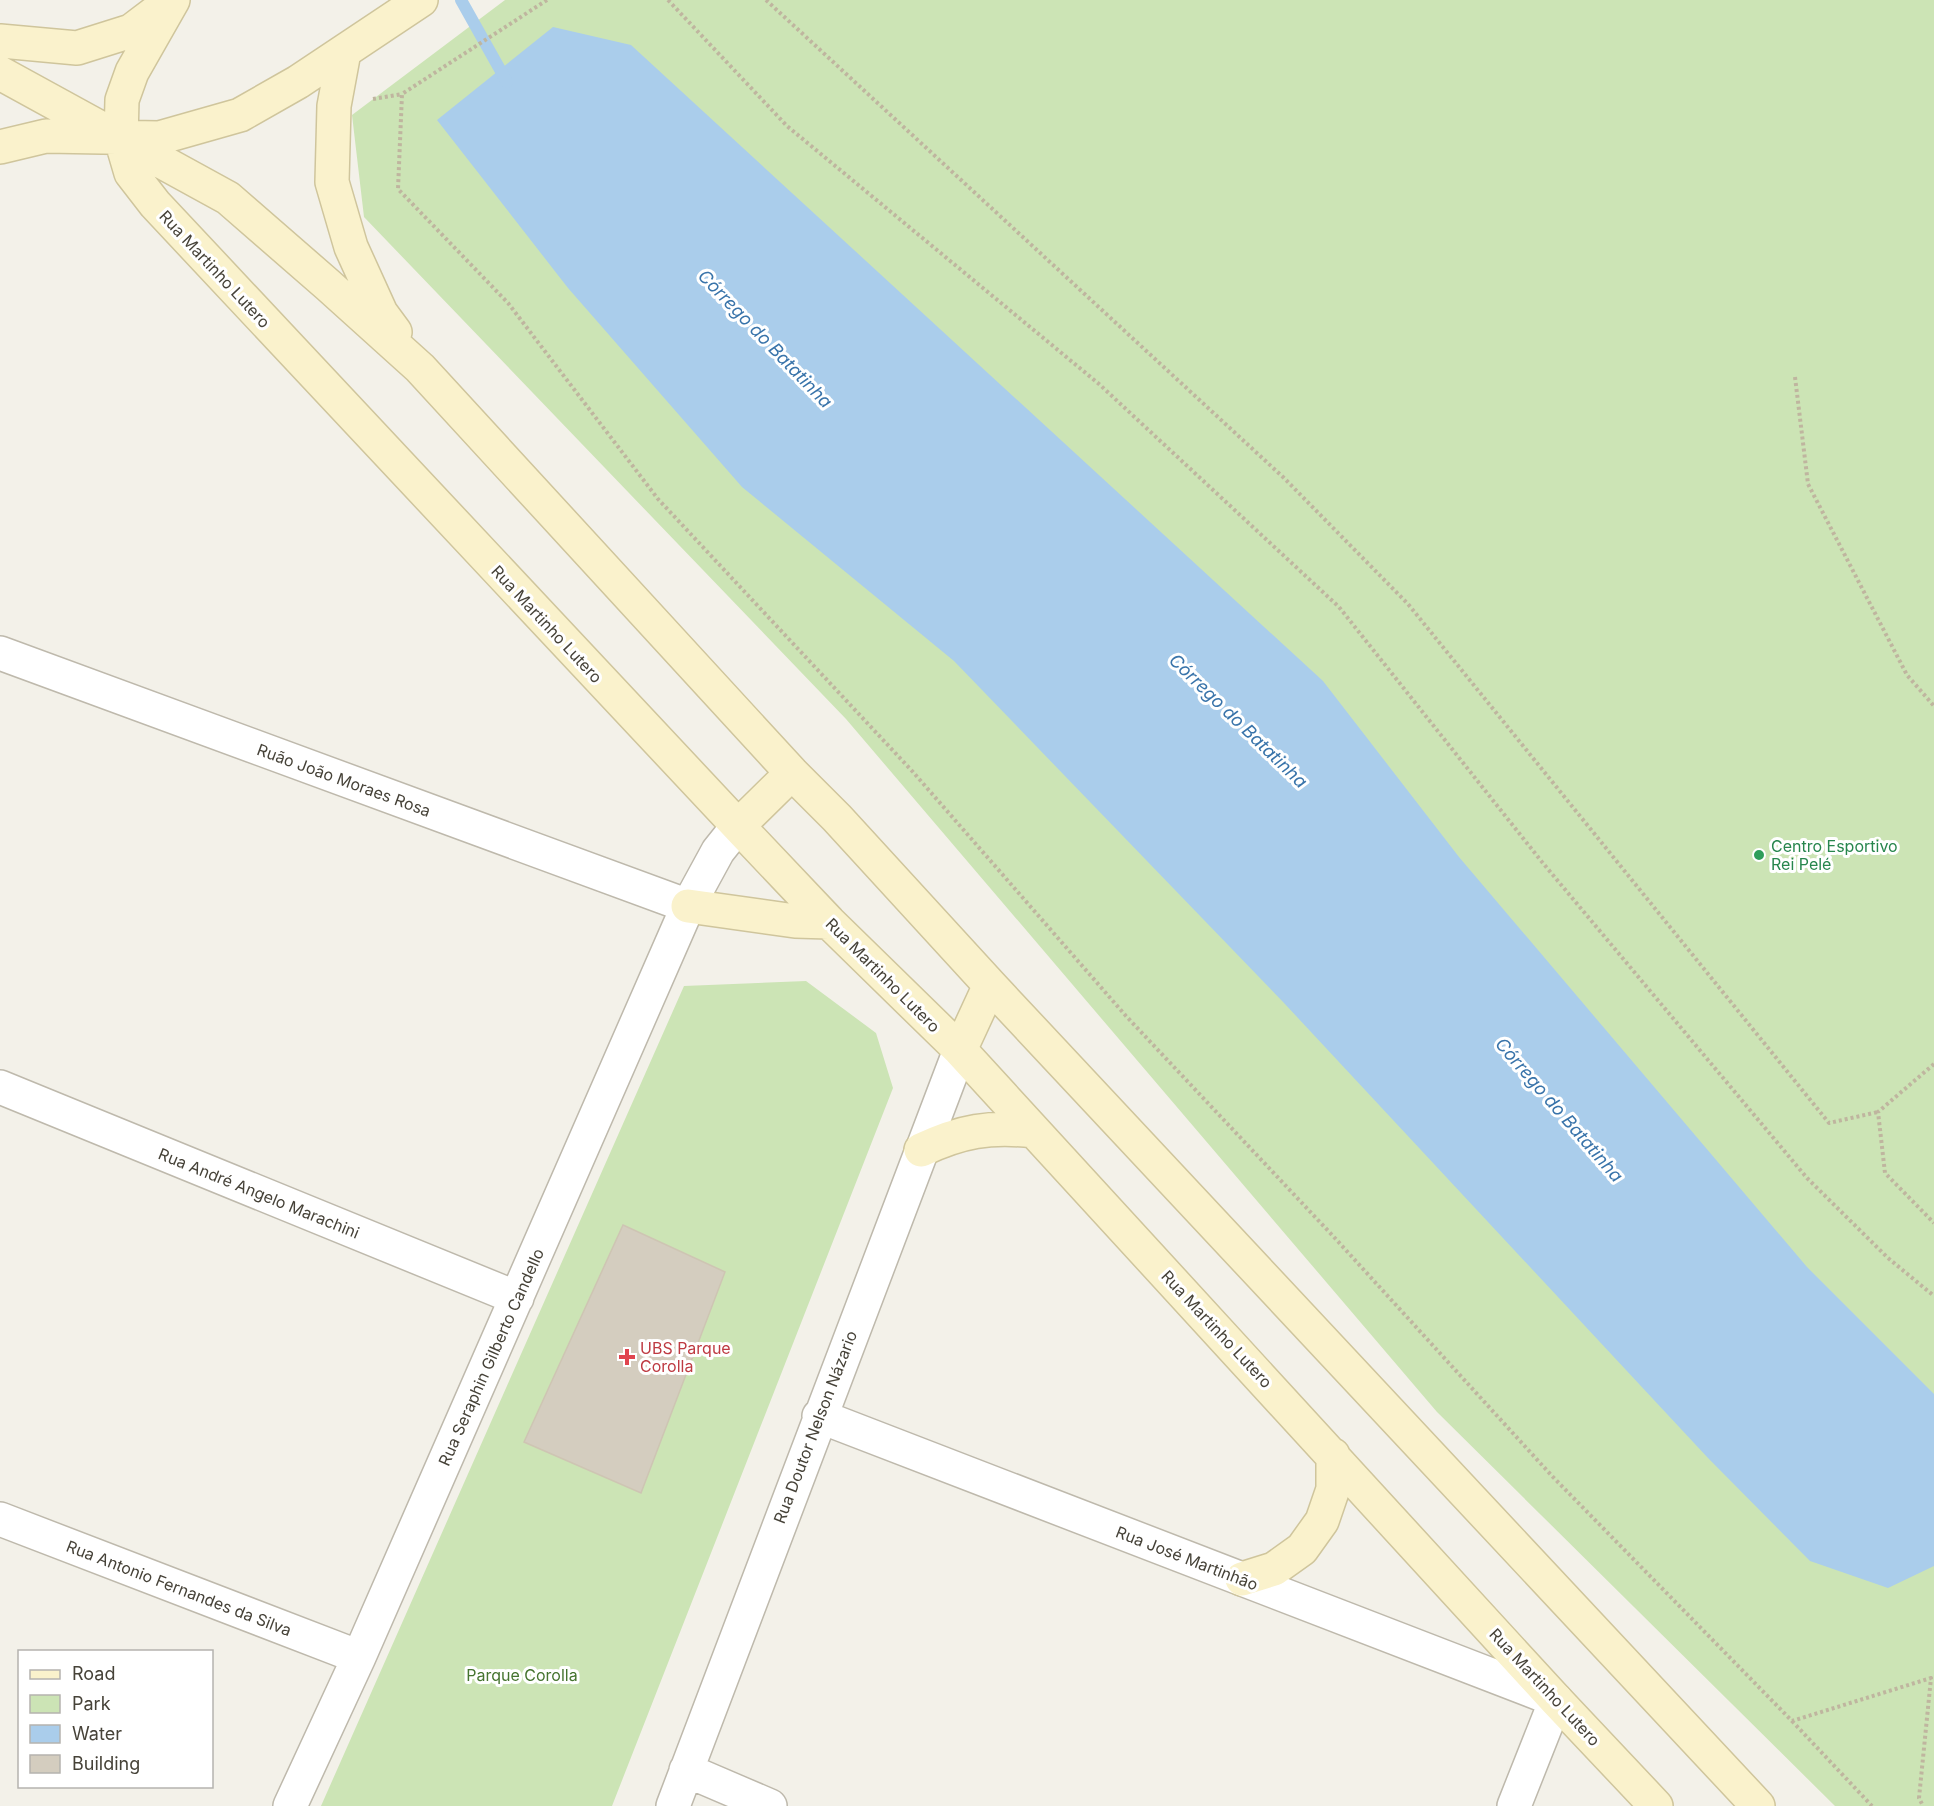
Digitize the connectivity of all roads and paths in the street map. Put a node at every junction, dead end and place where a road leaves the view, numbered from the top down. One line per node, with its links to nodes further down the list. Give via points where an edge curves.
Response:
1 (173, 0): 6 (main road, via 131,31 77,48); 9 (main road, Rua Martinho Lutero, via 132,72 122,100)
2 (421, 0): 7 (main road)
3 (547, 0): 36 (path, via 402,94 398,189 508,303 658,499 913,772 1126,1016 1552,1476)
4 (668, 0): 27 (path, via 787,126 1099,384 1339,608 1542,862 1807,1178 1888,1258)
5 (766, 0): 23 (path, via 1284,478 1408,604 1829,1123)
6 (0, 42)
7 (354, 46): 9 (main road, via 240,115 159,138); 11 (main road, via 334,106 332,182 351,247 381,313)
8 (0, 73): 9 (main road)
9 (121, 139): 10 (main road, via 46,136); 11 (main road, via 228,198); 16 (main road, Rua Martinho Lutero, via 131,173 204,258)
10 (0, 147)
11 (420, 368): 15 (main road)
12 (1795, 377): 14 (path, via 1808,484 1907,675)
13 (0, 653): 17 (street, Ruão João Moraes Rosa)
14 (1934, 706)
15 (792, 774): 16 (main road); 19 (main road)
16 (738, 826): 17 (street, Rua Seraphin Gilberto Candello, via 718,851); 18 (main road, Rua Martinho Lutero)
17 (688, 906): 18 (main road); 28 (street, Rua Seraphin Gilberto Candello)
18 (829, 922): 20 (main road, Rua Martinho Lutero)
19 (990, 985): 20 (main road); 43 (main road)
20 (960, 1050): 24 (main road, Rua Martinho Lutero); 25 (street, Rua Doutor Nelson Názario)
21 (1934, 1064): 23 (path)
22 (0, 1087): 28 (street, Rua André Angelo Marachini)
23 (1878, 1112): 26 (path, via 1886,1173)
24 (1034, 1131): 25 (main road, via 976,1130); 30 (main road, Rua Martinho Lutero)
25 (921, 1150): 29 (street, Rua Doutor Nelson Názario)
26 (1934, 1223)
27 (1934, 1296)
28 (517, 1298): 33 (street, Rua Seraphin Gilberto Candello)
29 (819, 1416): 32 (street, Rua José Martinhão); 37 (street, Rua Doutor Nelson Názario)
30 (1333, 1455): 32 (main road, via 1333,1489 1322,1521 1302,1549 1274,1569); 35 (main road, Rua Martinho Lutero)
31 (0, 1519): 33 (street, Rua Antonio Fernandes da Silva)
32 (1242, 1579): 35 (street, Rua José Martinhão)
33 (359, 1657): 38 (street, Rua Seraphin Gilberto Candello)
34 (1933, 1677): 36 (path); 45 (path, via 1919,1798)
35 (1556, 1700): 41 (street); 42 (main road, Rua Martinho Lutero)
36 (1792, 1721): 44 (path)
37 (686, 1770): 39 (street, Rua Doutor Nelson Názario); 40 (street)
38 (290, 1806)
39 (673, 1806)
40 (770, 1806)
41 (1514, 1806)
42 (1656, 1806)
43 (1758, 1806)
44 (1872, 1806)
45 (1923, 1806)

